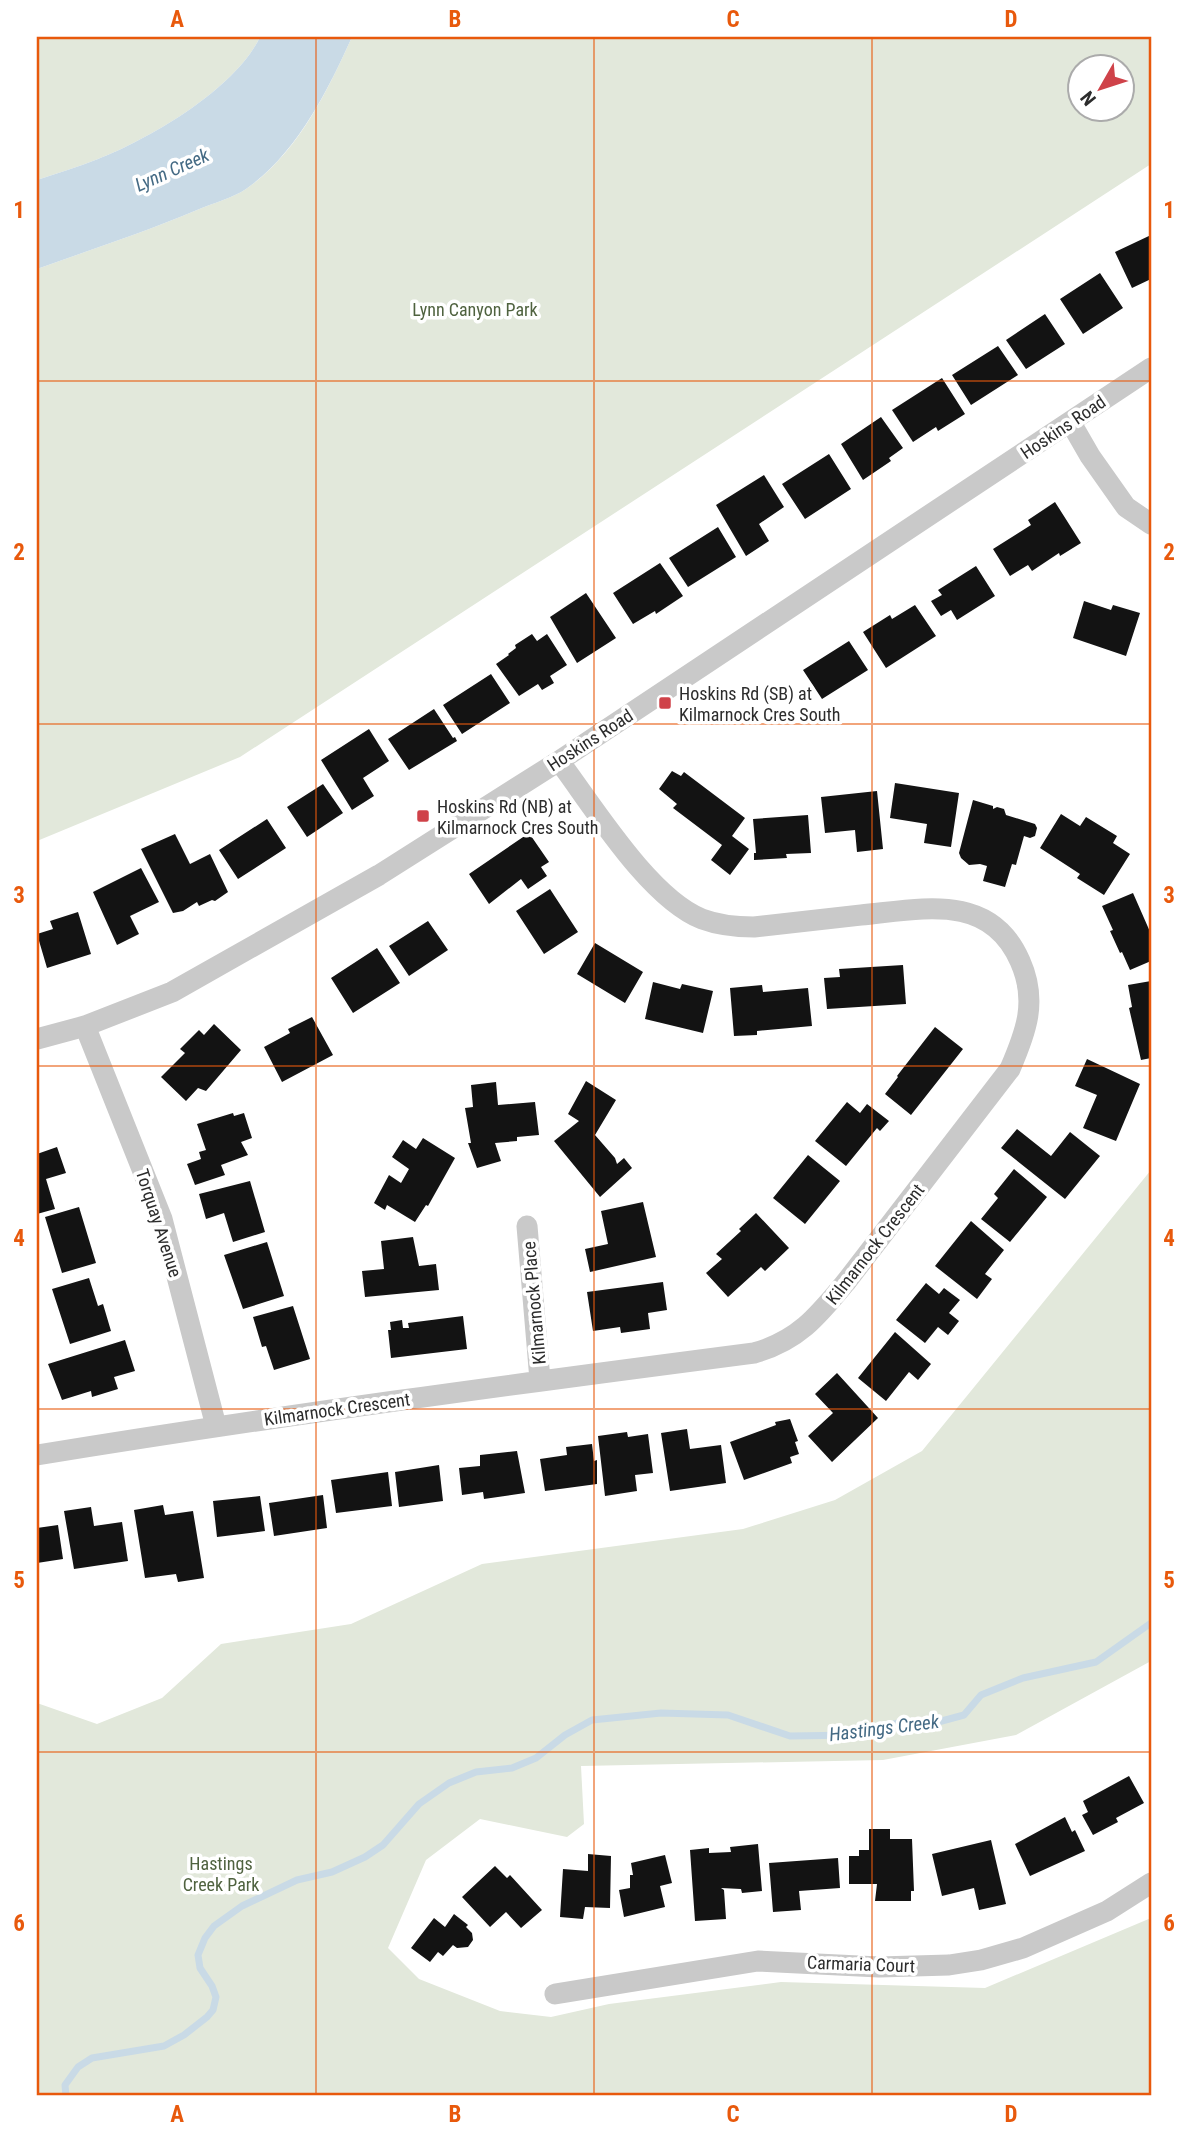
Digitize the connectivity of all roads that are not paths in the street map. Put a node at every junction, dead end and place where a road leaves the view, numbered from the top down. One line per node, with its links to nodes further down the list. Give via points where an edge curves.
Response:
1 (1151, 368): 2 (street, Hoskins Road)
2 (1071, 423): 3 (street, via 1126,507); 4 (street, Hoskins Road)
3 (1151, 524)
4 (559, 761): 5 (street, Hoskins Road, via 253,948 172,992); 8 (street, Kilmarnock Crescent, via 630,858 673,903 701,919 754,927 934,907 964,911 1002,931 1013,944 1026,973 1030,1001 1026,1032 1010,1069 846,1282 804,1328 779,1347 754,1353)
5 (85, 1026): 6 (street, Hoskins Road); 9 (street, Torquay Avenue, via 162,1219)
6 (37, 1039)
7 (527, 1226): 8 (street, Kilmarnock Place)
8 (540, 1380): 9 (street, Kilmarnock Crescent)
9 (216, 1426): 10 (street, Kilmarnock Crescent)
10 (37, 1455)
11 (1151, 1883): 12 (street, Carmaria Court, via 1107,1911 1023,1948 981,1960 879,1966 758,1961)
12 (555, 1994)

